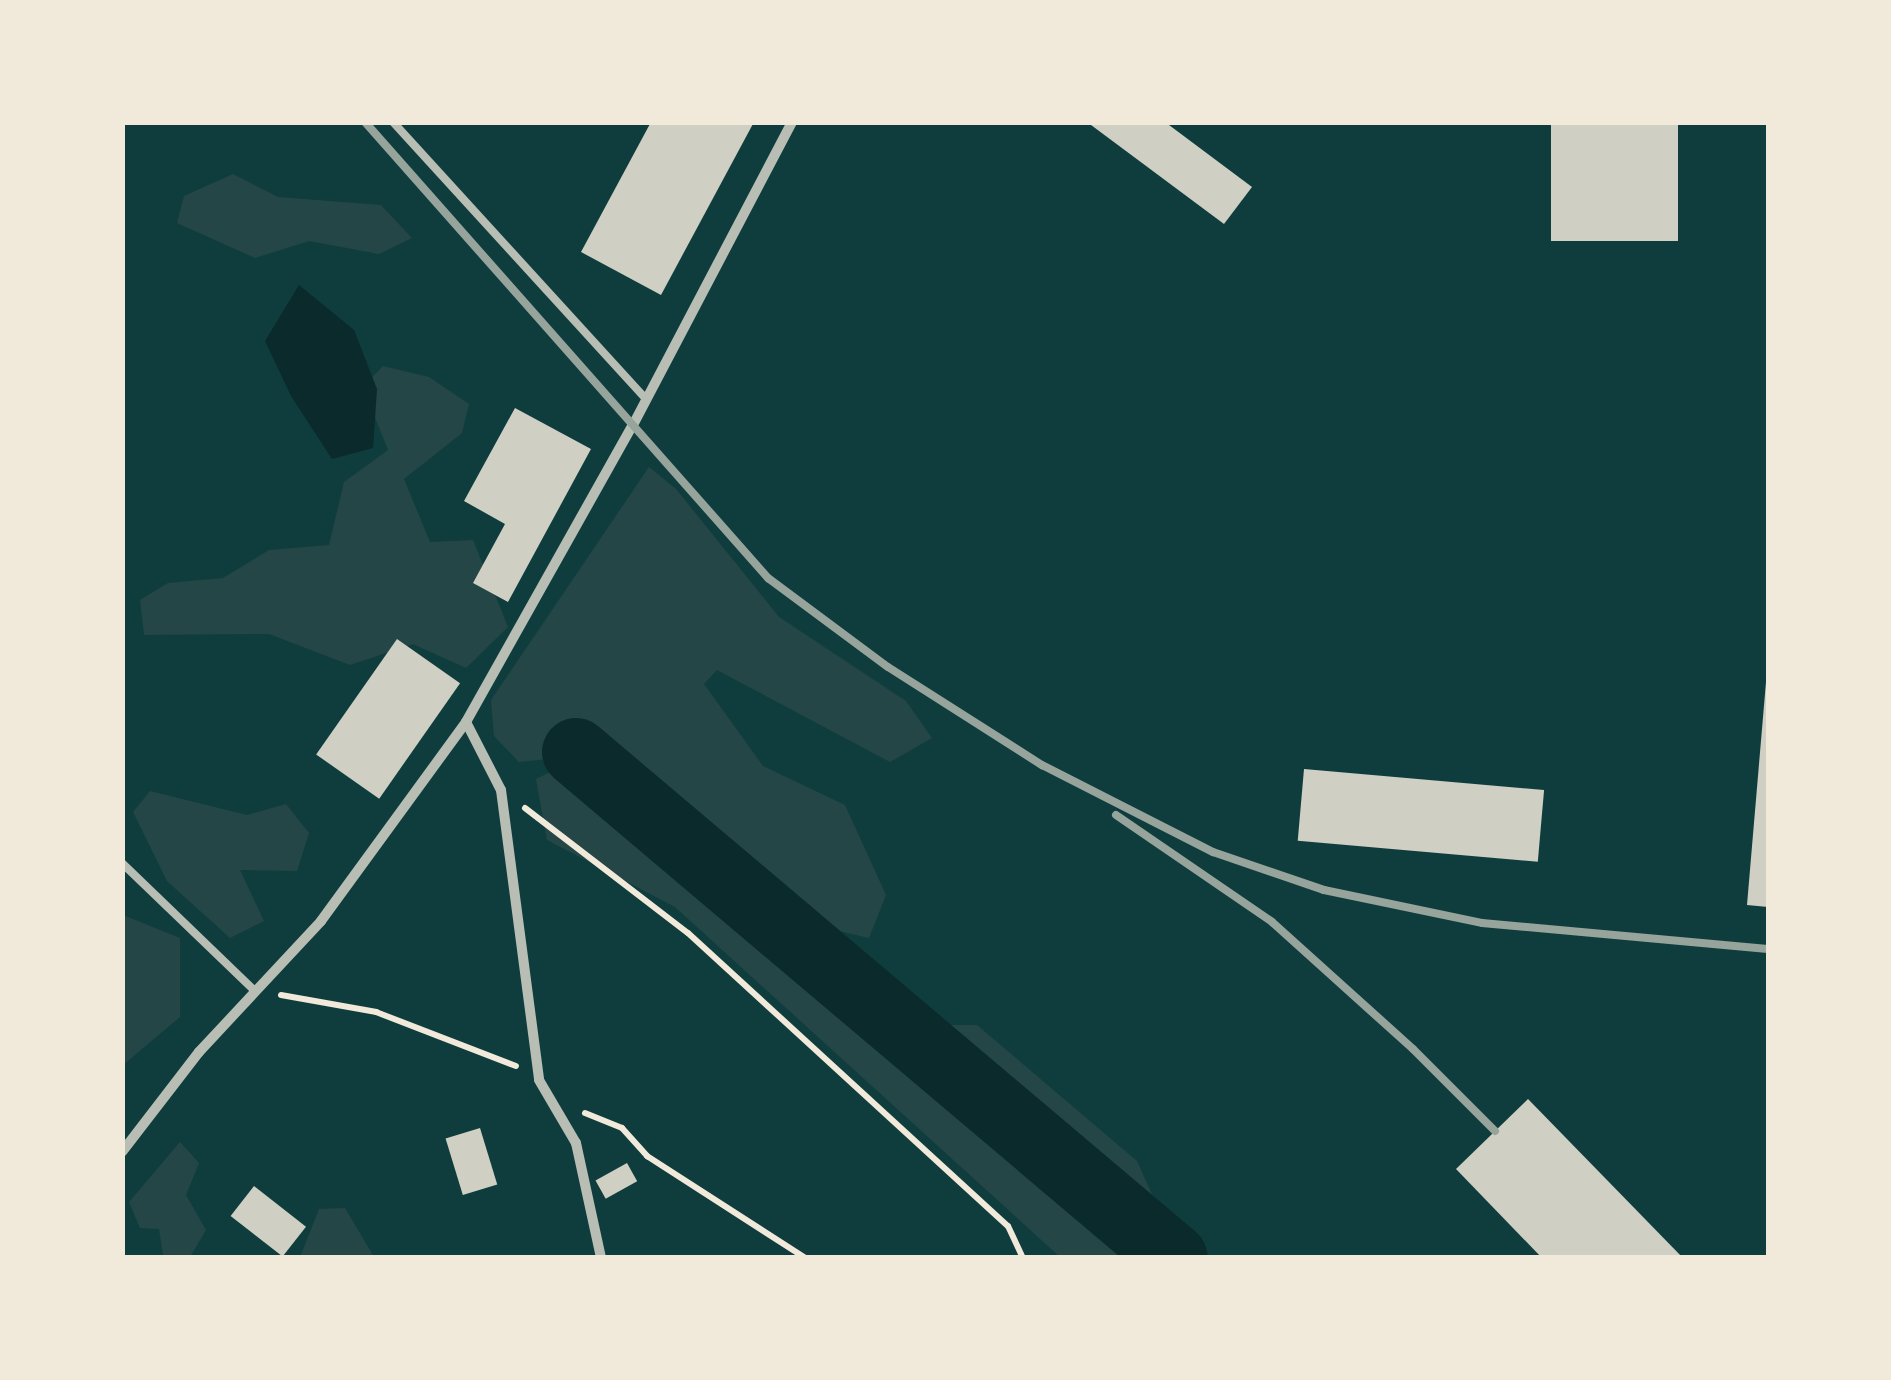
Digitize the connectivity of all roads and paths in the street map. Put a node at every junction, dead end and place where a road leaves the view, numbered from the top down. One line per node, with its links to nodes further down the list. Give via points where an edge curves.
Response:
1 (393, 122): 3 (lane)
2 (792, 122): 3 (street)
3 (646, 399): 4 (street)
4 (466, 722): 5 (street); 7 (street, via 321,921)
5 (502, 790): 8 (street); 13 (path, via 688,933 1008,1226)
6 (122, 862): 7 (lane)
7 (255, 991): 8 (path, via 376,1012 505,1059); 10 (street)
8 (539, 1080): 9 (street)
9 (551, 1100): 11 (street, via 576,1142); 12 (path, via 622,1128 647,1156)
10 (122, 1152)
11 (601, 1258)
12 (805, 1258)
13 (1023, 1258)

